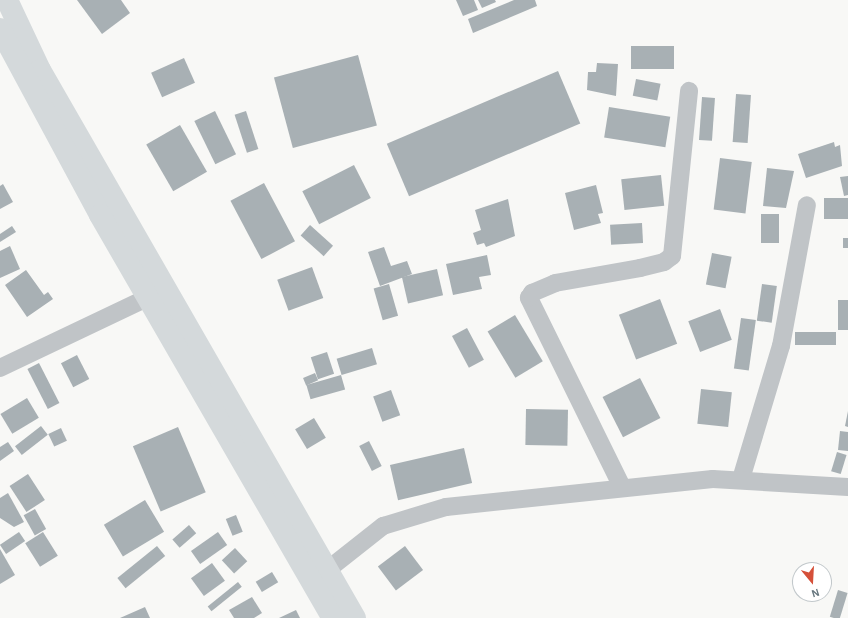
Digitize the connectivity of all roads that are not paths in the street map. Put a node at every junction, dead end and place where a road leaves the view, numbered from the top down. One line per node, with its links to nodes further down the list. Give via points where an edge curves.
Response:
1 (7, 0): 10 (main road, via 40,70)
2 (0, 29): 5 (main road)
3 (689, 91): 8 (street, via 672,256 664,262 640,268 555,283 532,293 529,298 611,459)
4 (807, 205): 7 (street, via 781,346)
5 (147, 298): 6 (street); 11 (main road)
6 (0, 368)
7 (741, 479): 8 (street); 9 (street, via 770,484)
8 (622, 487): 10 (street, via 428,511 383,526)
9 (848, 487)
10 (326, 571): 12 (main road)
11 (332, 618)
12 (355, 618)

